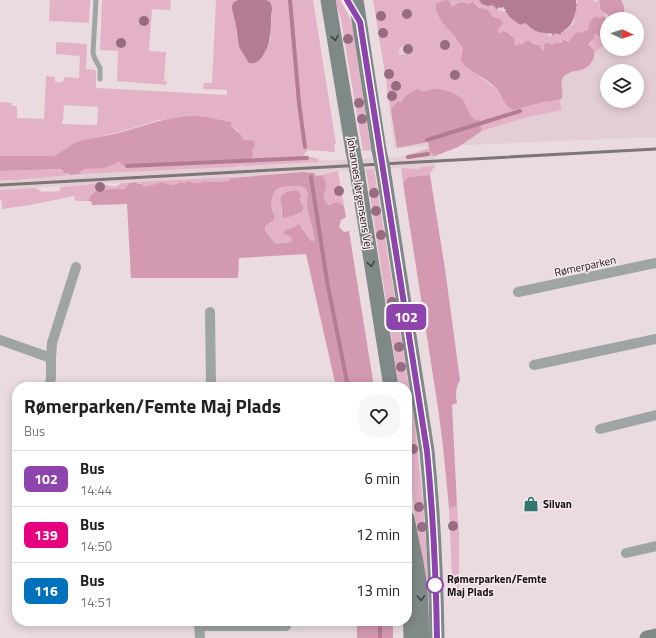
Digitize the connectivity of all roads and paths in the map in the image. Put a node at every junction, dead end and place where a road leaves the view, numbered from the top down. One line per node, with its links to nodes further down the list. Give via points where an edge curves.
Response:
1 (96, 0): 6 (lane, via 93,53 100,68)
2 (328, 0): 17 (street, Johannes Jørgensens Vej, one-way to 17, bridge)
3 (347, 0): 5 (street)
4 (356, 0): 5 (street)
5 (360, 22): 29 (street, bridge, via 427,451)
6 (100, 79)
7 (656, 263): 9 (street, Rømerparken)
8 (76, 267): 13 (street, via 52,343)
9 (518, 292)
10 (210, 312): 16 (street)
11 (656, 339): 14 (street)
12 (0, 340): 13 (street)
13 (51, 358): 15 (street)
14 (534, 365)
15 (50, 382)
16 (211, 382)
17 (390, 382)
18 (656, 416): 19 (street)
19 (600, 429)
20 (412, 542): 28 (street, one-way to 28, via 420,581)
21 (656, 546): 22 (street)
22 (626, 553)
23 (200, 626): 26 (street)
24 (411, 626): 27 (street)
25 (656, 636): 30 (street)
26 (200, 638)
27 (411, 638)
28 (422, 638)
29 (437, 638)
30 (647, 638)

